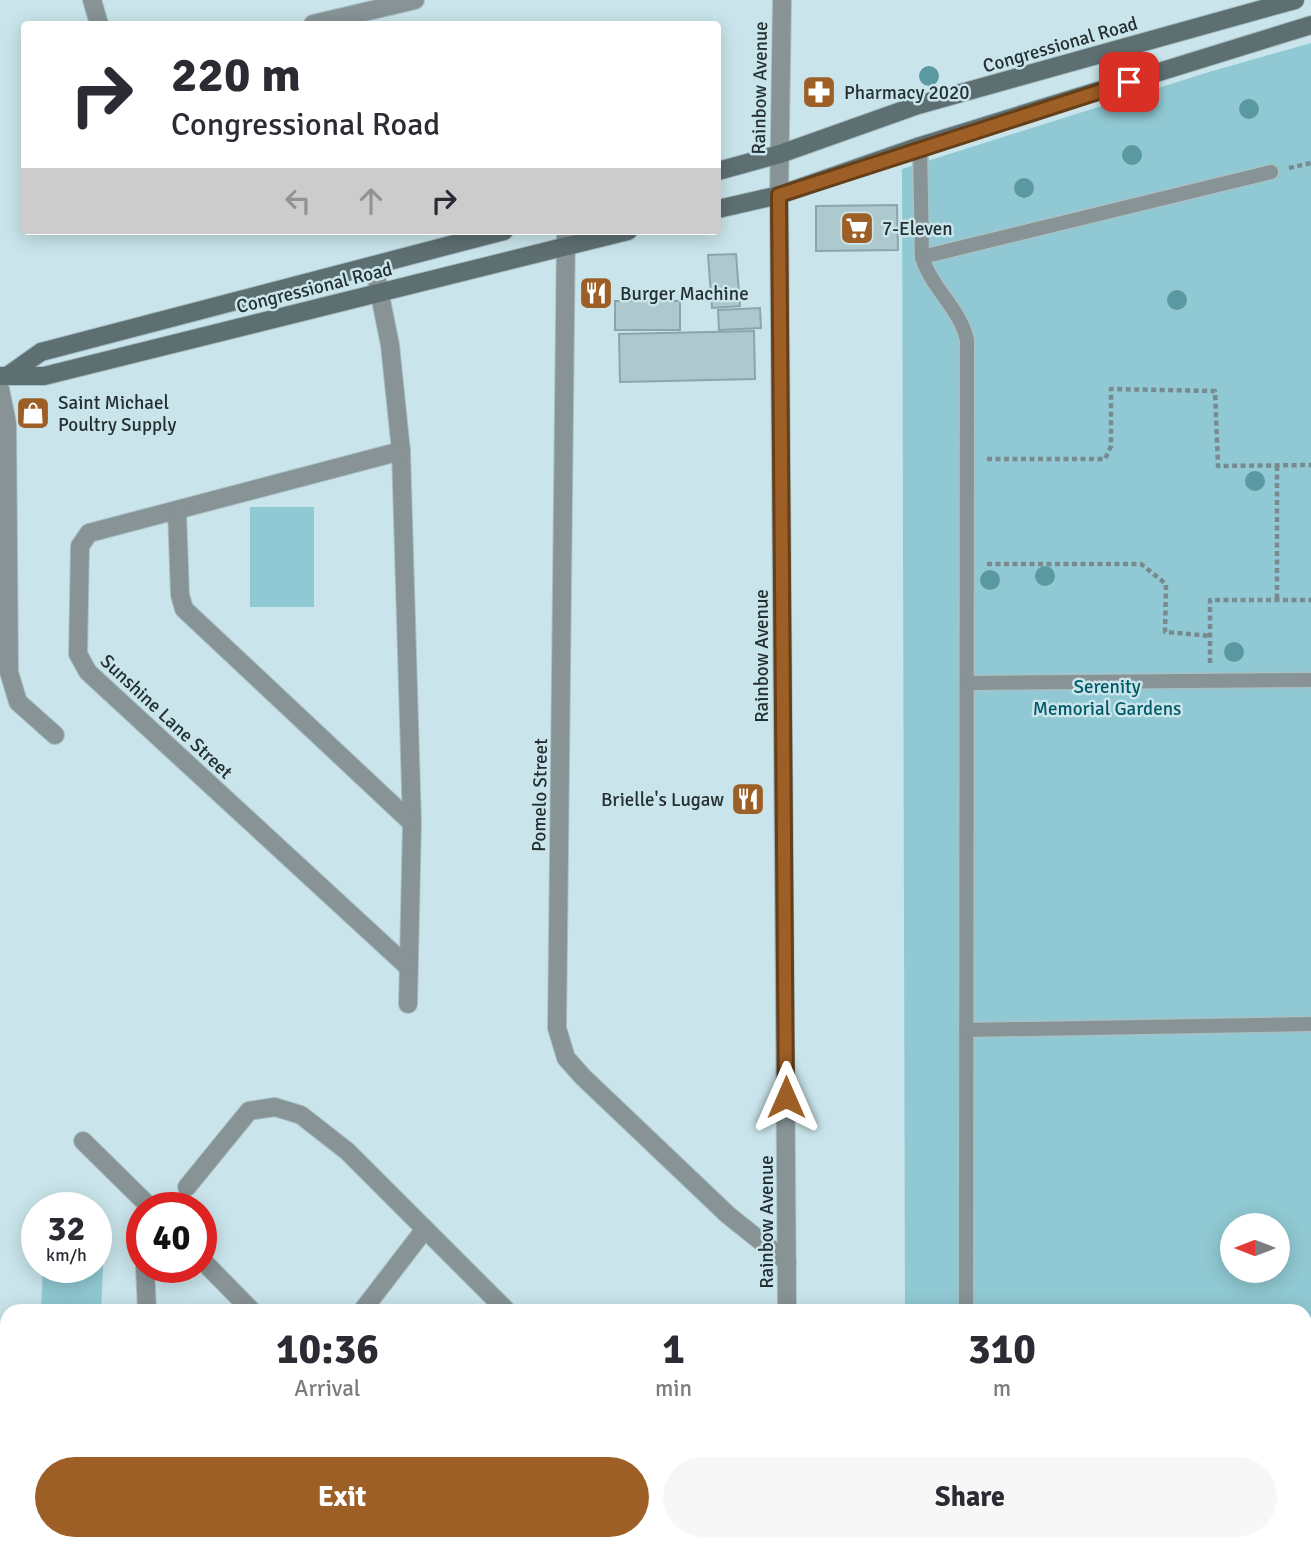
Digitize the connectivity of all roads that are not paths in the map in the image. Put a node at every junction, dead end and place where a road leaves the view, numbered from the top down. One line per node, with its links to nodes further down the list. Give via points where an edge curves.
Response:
1 (92, 0): 5 (street)
2 (415, 0): 6 (street)
3 (782, 0): 9 (street, Rainbow Avenue)
4 (1295, 0): 9 (main road, Congressional Road, via 918,105)
5 (98, 21)
6 (326, 21)
7 (1311, 25): 8 (main road)
8 (920, 146): 12 (main road); 17 (lane)
9 (780, 153): 10 (main road, Congressional Road); 12 (street, Rainbow Avenue)
10 (721, 170)
11 (1271, 172): 17 (lane)
12 (779, 195): 13 (main road); 36 (street, Rainbow Avenue)
13 (721, 208)
14 (488, 235): 18 (main road, Congressional Road)
15 (596, 235): 16 (main road, Congressional Road)
16 (565, 239): 19 (main road, Congressional Road); 36 (street, Pomelo Street, via 557,1028 566,1058 583,1077 728,1215)
17 (922, 257): 25 (lane, via 927,274 964,329)
18 (374, 265): 19 (street); 20 (main road, Congressional Road, via 41,352)
19 (380, 292): 20 (main road, Congressional Road, via 44,376); 22 (street)
20 (3, 380): 21 (street)
21 (3, 425): 26 (street, via 9,673 18,702)
22 (401, 452): 23 (street, Sunshine Lane Street); 27 (street)
23 (177, 511): 27 (street, via 184,609); 28 (street, Sunshine Lane Street, via 84,538 79,559 81,664)
24 (1311, 680): 25 (lane)
25 (968, 683): 31 (lane)
26 (55, 735)
27 (412, 822): 28 (street)
28 (408, 967): 29 (street)
29 (408, 1004)
30 (1311, 1024): 31 (lane)
31 (966, 1030): 44 (lane)
32 (83, 1141): 34 (street)
33 (187, 1187): 35 (street, via 249,1111 275,1107 301,1115 347,1151)
34 (132, 1192)
35 (425, 1229): 41 (street); 42 (street)
36 (787, 1262): 43 (street, Rainbow Avenue)
37 (217, 1275): 40 (street)
38 (146, 1283): 39 (street)
39 (147, 1304)
40 (245, 1304)
41 (367, 1304)
42 (500, 1304)
43 (787, 1304)
44 (966, 1304)

